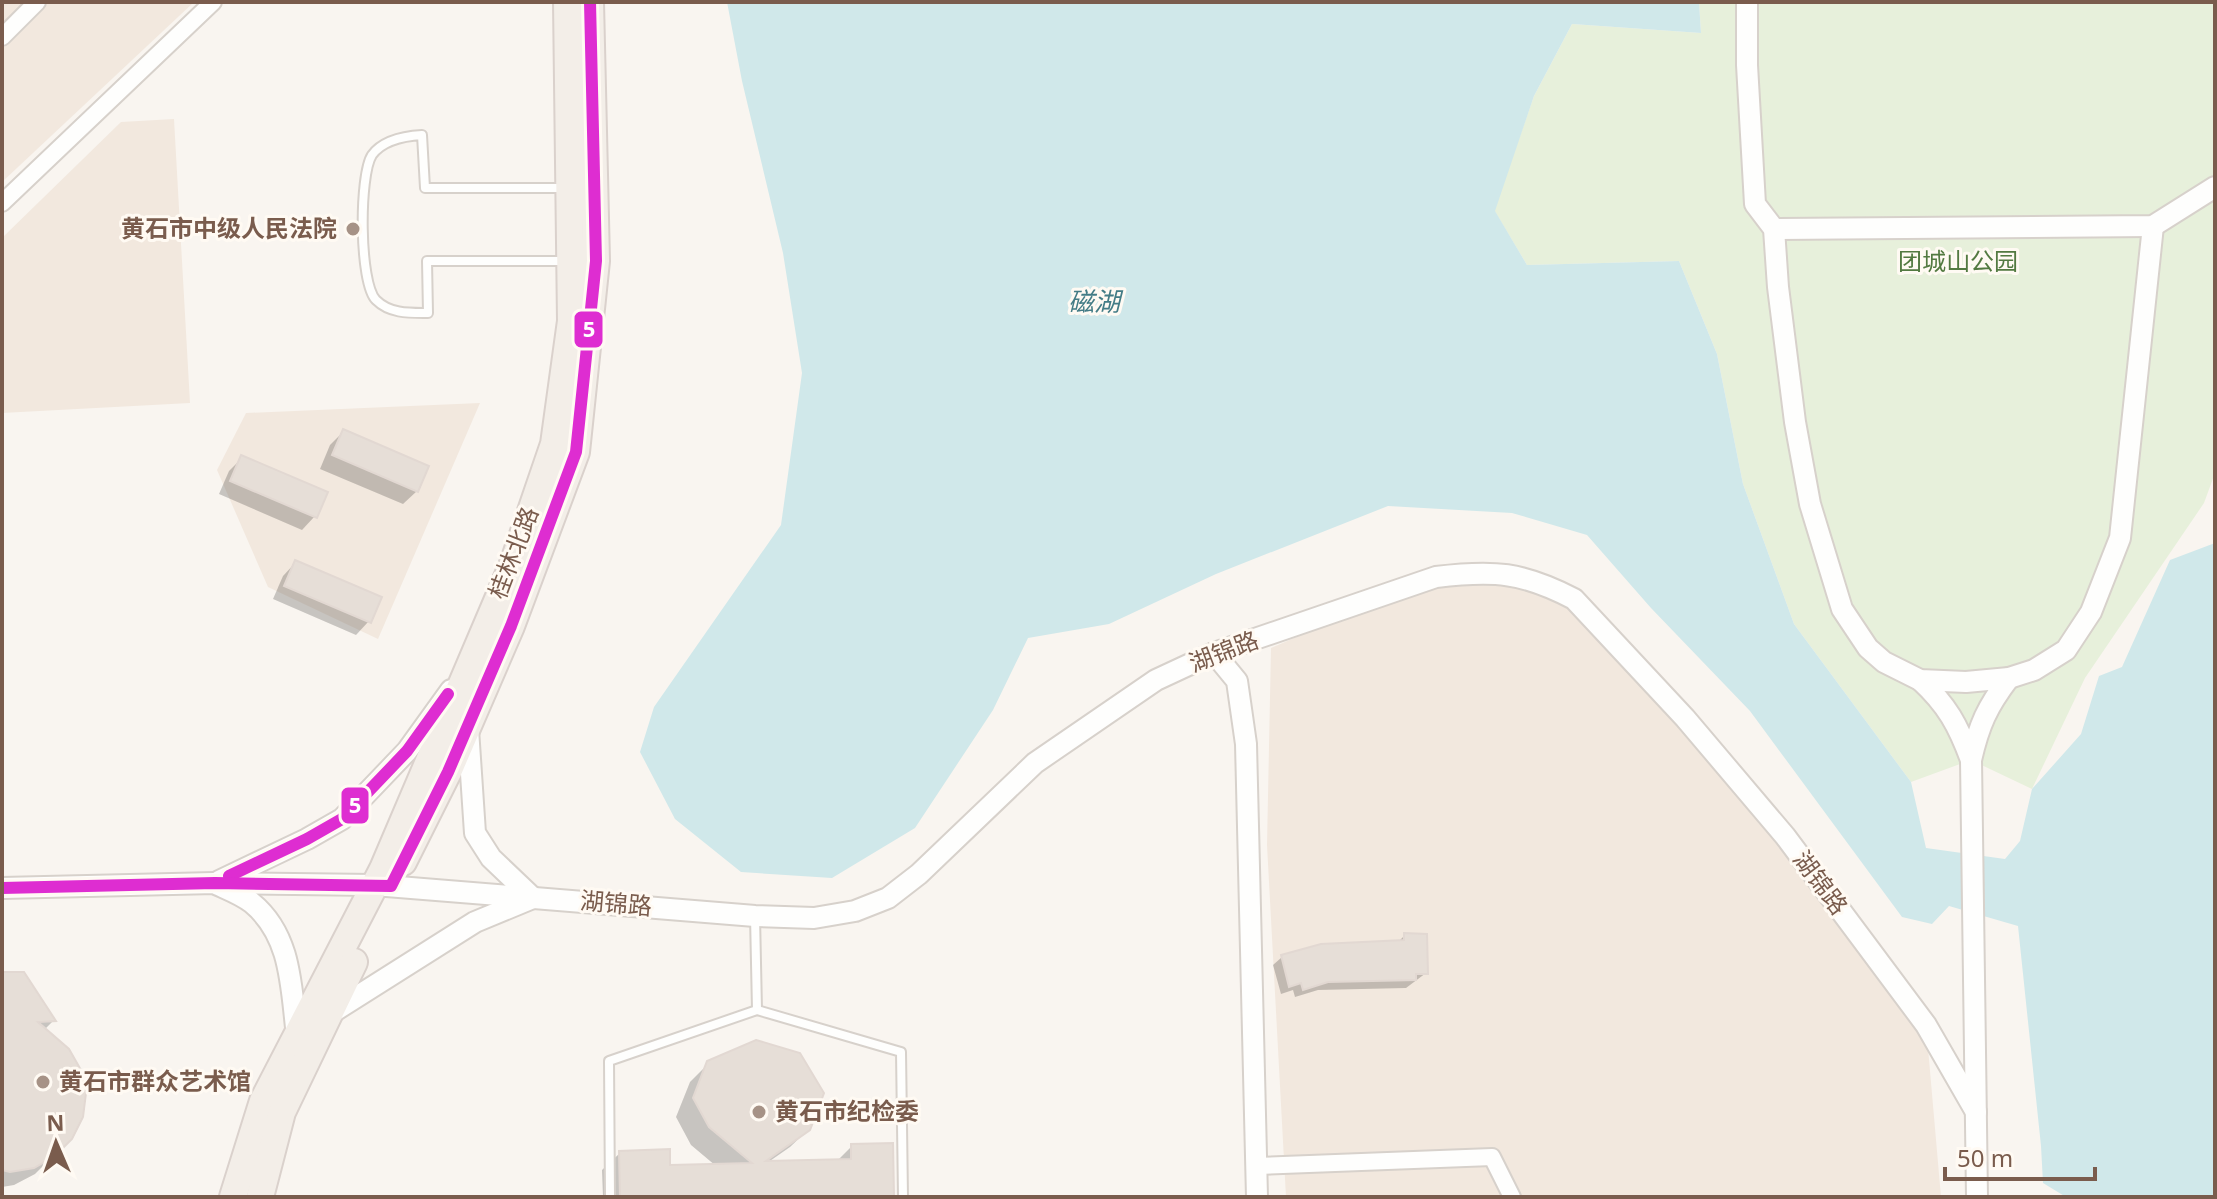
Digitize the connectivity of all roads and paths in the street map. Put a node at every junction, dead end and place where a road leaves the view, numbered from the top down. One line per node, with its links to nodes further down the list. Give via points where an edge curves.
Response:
1 (37, 2): 6 (street)
2 (213, 2): 9 (street)
3 (567, 2): 8 (main road, 桂林北路)
4 (590, 2): 8 (main road, 桂林北路)
5 (1747, 2): 11 (street, via 1755,204)
6 (2, 37)
7 (2215, 187): 10 (street)
8 (583, 188): 12 (main road, 桂林北路); 12 (lane, via 425,188 422,135 408,136 374,152 365,179 364,208 365,267 372,297 386,309 428,313 427,261)
9 (2, 203)
10 (2153, 226): 11 (street); 15 (street, via 2120,538 2074,640 2056,658)
11 (1774, 229): 16 (street, via 1795,422 1824,556 1842,609 1861,639 1884,662)
12 (584, 261): 14 (main road, 桂林北路, via 554,444 513,564); 17 (main road, 桂林北路, via 576,452)
13 (1214, 653): 23 (street, 湖锦路, via 1156,680 1045,755 888,898 814,918); 27 (street, 湖锦路, via 1436,577 1511,574 1574,599 1785,836 1926,1025); 28 (street, via 1237,681 1246,744)
14 (469, 665): 19 (street, via 407,751 342,819); 20 (main road, 桂林北路)
15 (2009, 678): 16 (street); 18 (street, via 1989,703)
16 (1920, 680): 18 (street, via 1942,701)
17 (468, 727): 20 (main road, 桂林北路); 22 (street, via 475,833 491,858)
18 (1971, 760): 27 (street)
19 (215, 883): 20 (street, 湖锦路); 21 (street, 湖锦路); 26 (street, via 250,902 273,924 288,963)
20 (382, 885): 22 (street, 湖锦路); 25 (main road, 桂林北路); 26 (main road, 桂林北路)
21 (2, 888)
22 (533, 898): 23 (street, 湖锦路); 25 (street, via 475,922)
23 (755, 916): 24 (lane)
24 (757, 1010): 31 (lane, via 609,1061); 32 (lane, via 901,1052)
25 (328, 1015): 30 (main road, 桂林北路, via 282,1112)
26 (297, 1036): 29 (main road, 桂林北路, via 263,1101)
27 (1976, 1112): 35 (street)
28 (1256, 1166): 33 (street); 34 (street, via 1492,1157)
29 (233, 1197)
30 (260, 1197)
31 (610, 1197)
32 (903, 1197)
33 (1257, 1197)
34 (1512, 1197)
35 (1977, 1197)

